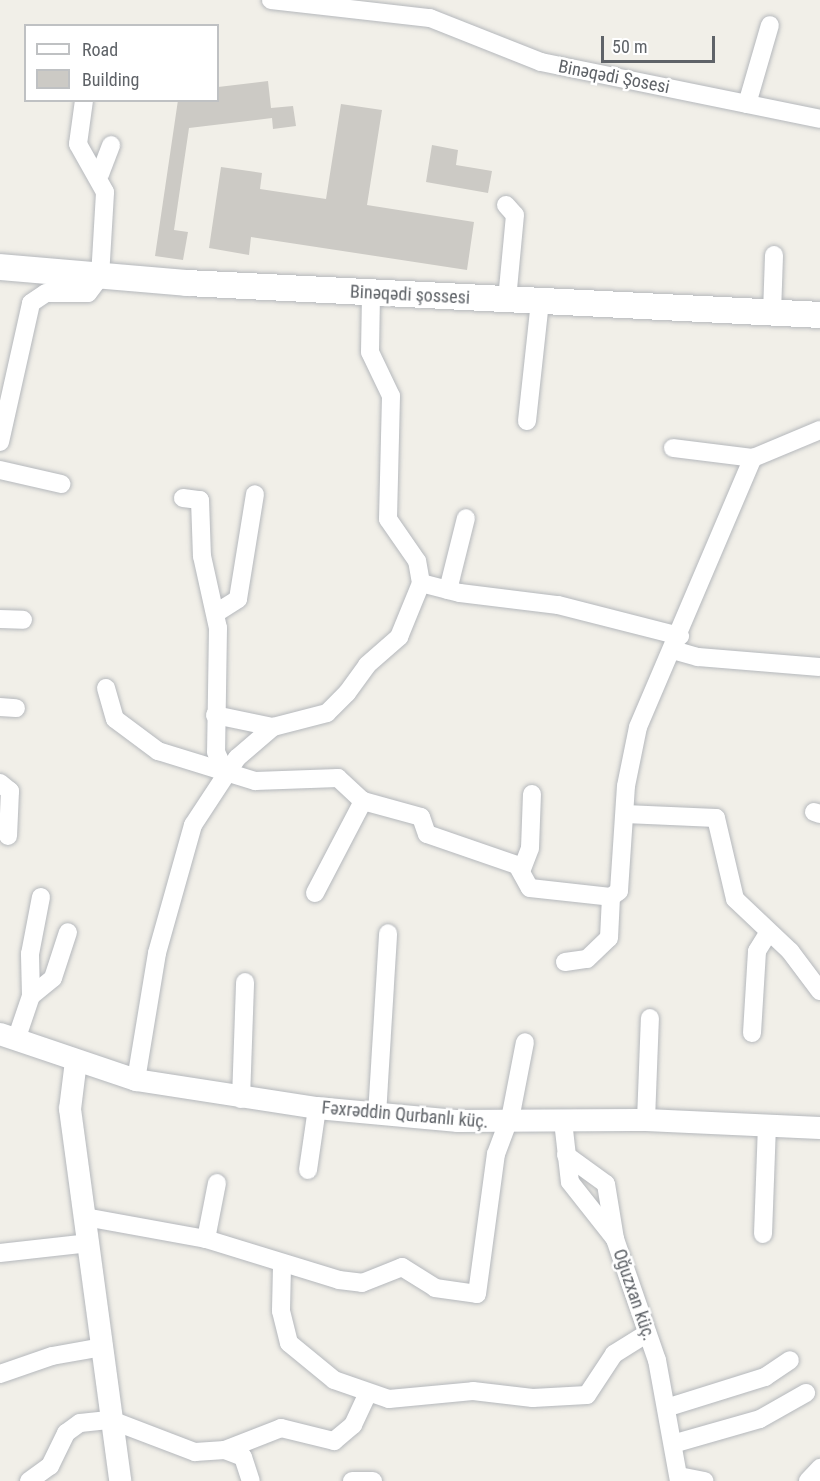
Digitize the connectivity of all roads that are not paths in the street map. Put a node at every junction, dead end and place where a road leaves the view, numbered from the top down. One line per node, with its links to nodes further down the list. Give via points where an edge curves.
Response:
1 (271, 0): 4 (street, Binəqədi Şosesi, via 430,18 541,63)
2 (770, 25): 4 (street)
3 (84, 102): 7 (street, via 78,144)
4 (747, 104): 5 (street, Binəqədi Şosesi)
5 (820, 119)
6 (111, 146): 7 (street)
7 (100, 174): 11 (street, via 105,205)
8 (506, 206): 13 (street, via 515,214)
9 (774, 255): 15 (street)
10 (0, 267): 11 (main road, Binəqədi şossesi)
11 (100, 277): 12 (main road, Binəqədi şossesi); 20 (street, via 88,293 46,293 31,303)
12 (371, 294): 13 (main road, Binəqədi şossesi); 28 (street, via 370,352 391,396 388,519 417,561)
13 (507, 300): 14 (main road, Binəqədi şossesi)
14 (540, 302): 15 (main road, Binəqədi şossesi); 17 (street)
15 (772, 313): 16 (main road, Binəqədi şossesi)
16 (820, 315)
17 (527, 421)
18 (820, 430): 19 (street); 22 (street)
19 (820, 438)
20 (0, 442)
21 (673, 448): 22 (street)
22 (753, 458): 33 (street)
23 (0, 470): 24 (street)
24 (61, 484)
25 (255, 494): 30 (street, via 238,600)
26 (183, 498): 30 (street, via 200,500 202,556)
27 (466, 518): 29 (street)
28 (421, 582): 29 (street); 37 (street, via 399,637 367,665 327,713)
29 (448, 590): 33 (street, via 558,605)
30 (216, 613): 36 (street)
31 (0, 619): 32 (street)
32 (23, 620)
33 (676, 643): 34 (street, via 698,657); 42 (street, via 638,727)
34 (820, 667)
35 (106, 688): 38 (street, via 115,719 142,744)
36 (215, 715): 37 (street); 38 (street, via 216,752)
37 (273, 726): 38 (street)
38 (226, 773): 41 (street, via 270,783 338,778); 60 (street, via 190,835 157,952)
39 (0, 783): 43 (street, via 10,791)
40 (532, 794): 44 (street, via 530,848)
41 (363, 801): 44 (street, via 417,815 428,834); 45 (street)
42 (625, 814): 47 (street, via 619,891); 49 (street, via 716,818 730,889 743,910)
43 (8, 836)
44 (522, 869): 47 (street, via 525,883 537,890)
45 (315, 893)
46 (41, 897): 54 (street, via 30,954)
47 (611, 897): 51 (street, via 609,938 587,958)
48 (68, 932): 54 (street, via 53,978)
49 (769, 932): 53 (street); 56 (street, via 757,951)
50 (388, 933): 63 (street)
51 (565, 962)
52 (244, 982): 61 (street)
53 (820, 991)
54 (31, 996): 57 (street)
55 (650, 1018): 64 (street)
56 (752, 1033)
57 (8, 1037): 59 (street, Fəxrəddin Qurbanlı küç.)
58 (525, 1042): 66 (street)
59 (76, 1062): 60 (street, Fəxrəddin Qurbanlı küç.); 72 (street, via 70,1109)
60 (136, 1080): 61 (street, Fəxrəddin Qurbanlı küç.)
61 (242, 1099): 62 (street, Fəxrəddin Qurbanlı küç.)
62 (317, 1108): 63 (street, Fəxrəddin Qurbanlı küç.); 70 (street)
63 (377, 1114): 66 (street, Fəxrəddin Qurbanlı küç.)
64 (646, 1120): 65 (street, Fəxrəddin Qurbanlı küç.); 67 (street, Fəxrəddin Qurbanlı küç.)
65 (563, 1121): 66 (street, Fəxrəddin Qurbanlı küç.); 69 (street, Oğuzxan küç.)
66 (507, 1123): 78 (street, via 496,1154 477,1294 435,1288 402,1267 362,1283)
67 (767, 1124): 68 (street, Fəxrəddin Qurbanlı küç.); 73 (street)
68 (820, 1128)
69 (566, 1155): 75 (street, Oğuzxan küç., via 578,1198); 75 (street, via 606,1184)
70 (308, 1170)
71 (217, 1183): 74 (street)
72 (85, 1217): 74 (street); 76 (street)
73 (763, 1234)
74 (206, 1239): 78 (street)
75 (615, 1239): 79 (street, Oğuzxan küç.)
76 (89, 1243): 77 (street); 80 (street)
77 (0, 1253)
78 (282, 1266): 84 (street, via 281,1311 289,1343 334,1380)
79 (647, 1333): 84 (street, via 614,1354 587,1395 533,1398 473,1390 428,1399); 85 (street, Oğuzxan küç.)
80 (103, 1347): 82 (street, via 52,1356); 86 (street)
81 (790, 1360): 85 (street, via 765,1377)
82 (0, 1374)
83 (806, 1393): 87 (street, via 760,1419)
84 (367, 1395): 88 (street, via 342,1438 317,1439 281,1428)
85 (669, 1407): 87 (street, Oğuzxan küç.)
86 (111, 1420): 88 (street, via 185,1450); 91 (street, via 71,1427 50,1466); 92 (street)
87 (676, 1443): 90 (street, Oğuzxan küç.)
88 (225, 1450): 93 (street, via 243,1457)
89 (820, 1468): 97 (street)
90 (679, 1479): 96 (street)
91 (29, 1481)
92 (120, 1481)
93 (251, 1481)
94 (352, 1481): 95 (street)
95 (373, 1481)
96 (705, 1481)
97 (808, 1481)

